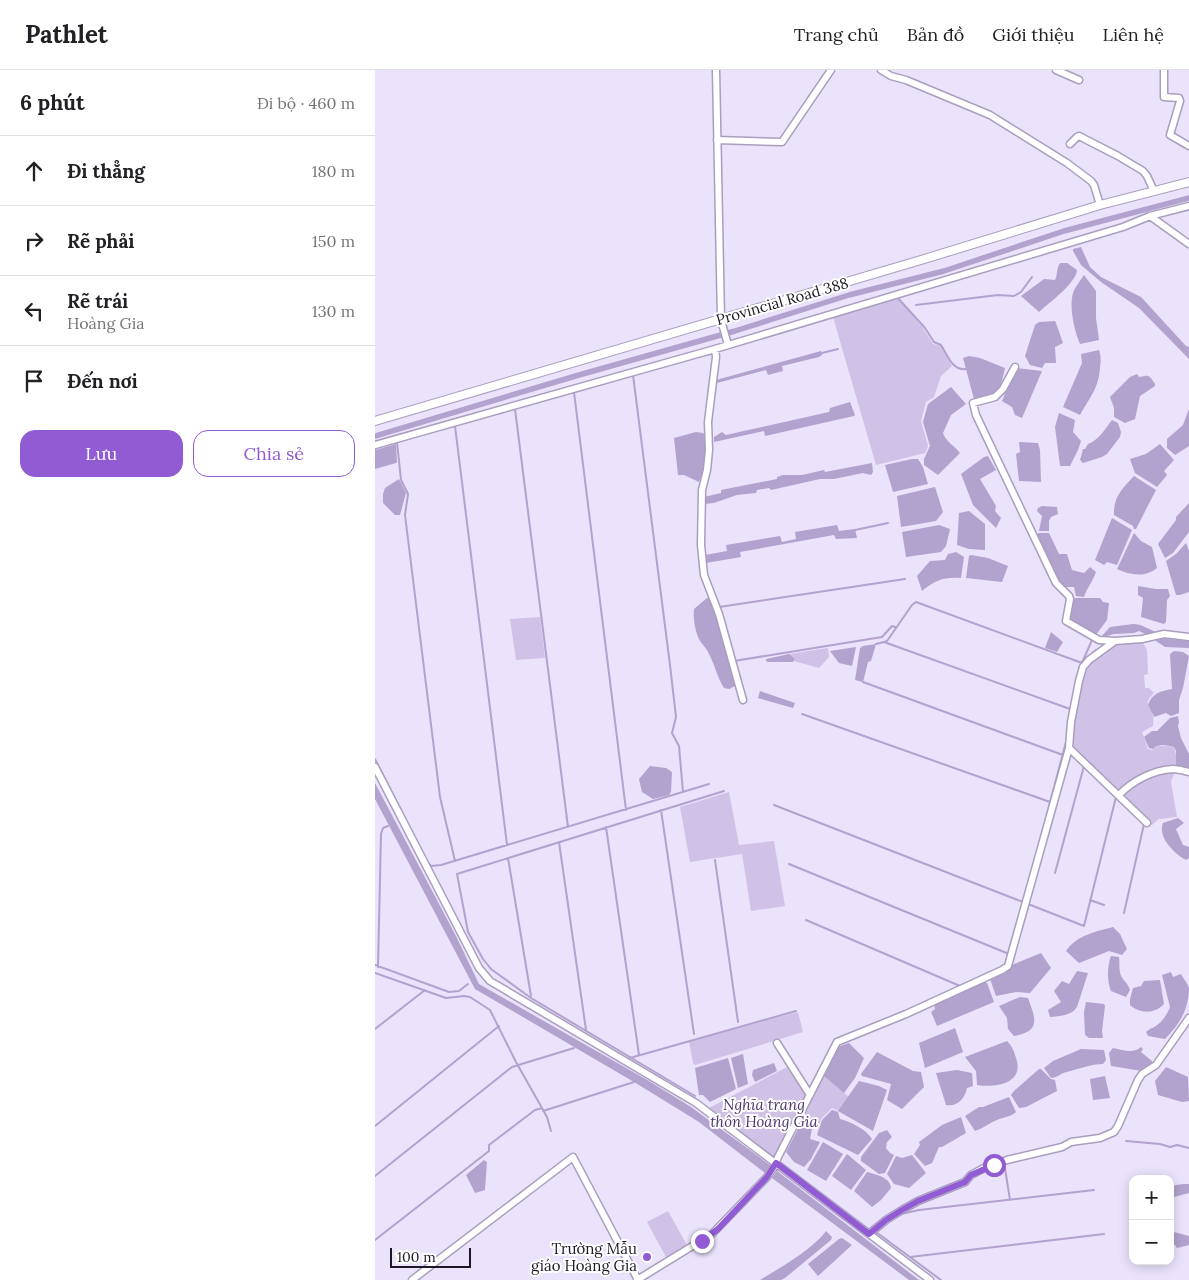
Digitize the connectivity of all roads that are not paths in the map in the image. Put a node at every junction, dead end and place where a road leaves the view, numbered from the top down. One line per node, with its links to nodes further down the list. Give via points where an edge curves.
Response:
1 (716, 70): 7 (street)
2 (831, 70): 7 (street, via 782,142)
3 (881, 70): 12 (street, via 990,115 1091,181)
4 (1056, 70): 6 (street)
5 (1165, 70): 9 (street, via 1164,97 1179,98 1180,101 1170,135)
6 (1079, 80)
7 (717, 140): 16 (street)
8 (1070, 144): 11 (street, via 1079,136 1118,156 1145,174)
9 (1189, 146)
10 (1189, 182): 11 (main road, Provincial Road 388)
11 (1154, 190): 12 (main road, Provincial Road 388)
12 (1100, 205): 16 (main road, Provincial Road 388)
13 (1189, 206): 14 (street)
14 (1150, 216): 15 (street); 17 (street, via 1123,227)
15 (1189, 244)
16 (721, 321): 17 (street); 20 (main road, Provincial Road 388)
17 (728, 344): 18 (street)
18 (715, 349): 21 (street); 24 (street, via 708,422 709,450 702,490 701,545 704,575 719,614)
19 (1015, 367): 23 (street, via 995,397 973,403 976,415 1056,583 1070,599 1067,621 1095,639)
20 (375, 421)
21 (375, 445)
22 (1189, 637): 23 (street, via 1164,634)
23 (1115, 641): 25 (street, via 1083,668 1072,716)
24 (743, 700)
25 (1069, 748): 28 (street); 32 (street, via 1008,966 837,1042)
26 (375, 767): 33 (street, via 484,975 696,1103)
27 (1189, 772): 28 (street, via 1173,769 1147,776 1128,785)
28 (1119, 795): 29 (street)
29 (1147, 823)
30 (1189, 1018): 34 (street, via 1156,1065 1138,1080 1114,1132 984,1168 965,1182 902,1210)
31 (777, 1043): 32 (street)
32 (810, 1095): 33 (street)
33 (775, 1165): 34 (street); 36 (street, via 712,1234)
34 (869, 1234): 37 (street)
35 (412, 1280): 36 (street, via 573,1157)
36 (638, 1280)
37 (930, 1280)

